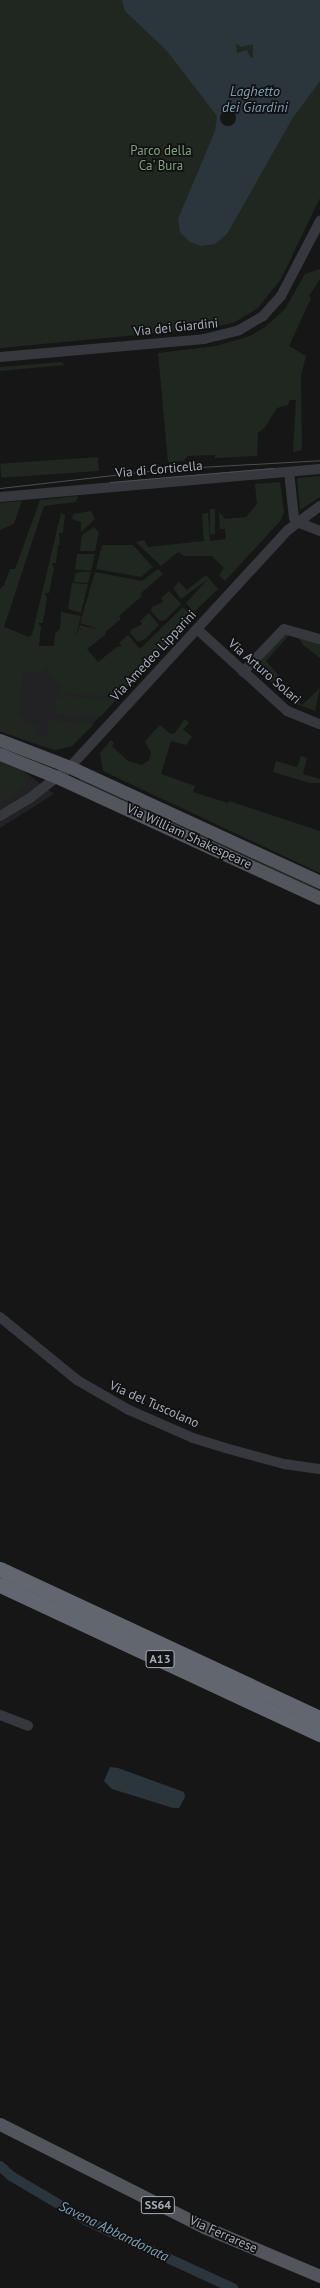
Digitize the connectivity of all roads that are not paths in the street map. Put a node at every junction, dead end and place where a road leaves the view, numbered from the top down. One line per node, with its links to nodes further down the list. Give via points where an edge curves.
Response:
1 (320, 221): 2 (street, Via dei Giardini, via 281,296 263,316 240,330 204,339)
2 (0, 357)
3 (320, 470): 4 (street, Via di Corticella)
4 (289, 472): 5 (street, Via di Corticella); 7 (street, via 291,511)
5 (0, 497)
6 (320, 506): 7 (street, Via Amedeo Lipparini)
7 (297, 522): 8 (street); 9 (street, Via Amedeo Lipparini)
8 (320, 531)
9 (197, 629): 11 (street, Via Arturo Solari); 15 (street, Via Amedeo Lipparini)
10 (320, 639): 11 (street, via 284,629)
11 (243, 672): 12 (street, Via Arturo Solari, via 287,712)
12 (320, 724)
13 (0, 740): 15 (main road, Via William Shakespeare)
14 (0, 754): 16 (main road, Via William Shakespeare)
15 (70, 767): 16 (street, Via Amedeo Lipparini); 18 (main road, Via William Shakespeare)
16 (57, 777): 17 (street, Via Amedeo Lipparini); 19 (main road, Via William Shakespeare)
17 (0, 816)
18 (320, 882)
19 (320, 898)
20 (0, 1317): 21 (street, Via del Tuscolano, via 77,1380 129,1410 193,1438 225,1448 284,1464)
21 (320, 1469)
22 (0, 1569): 25 (highway, A13)
23 (0, 1585): 27 (highway, A13)
24 (0, 1715): 26 (street)
25 (320, 1718)
26 (28, 1726)
27 (320, 1734)
28 (0, 2124): 29 (main road, Via Ferrarese / SS64, via 204,2227)
29 (320, 2276)

